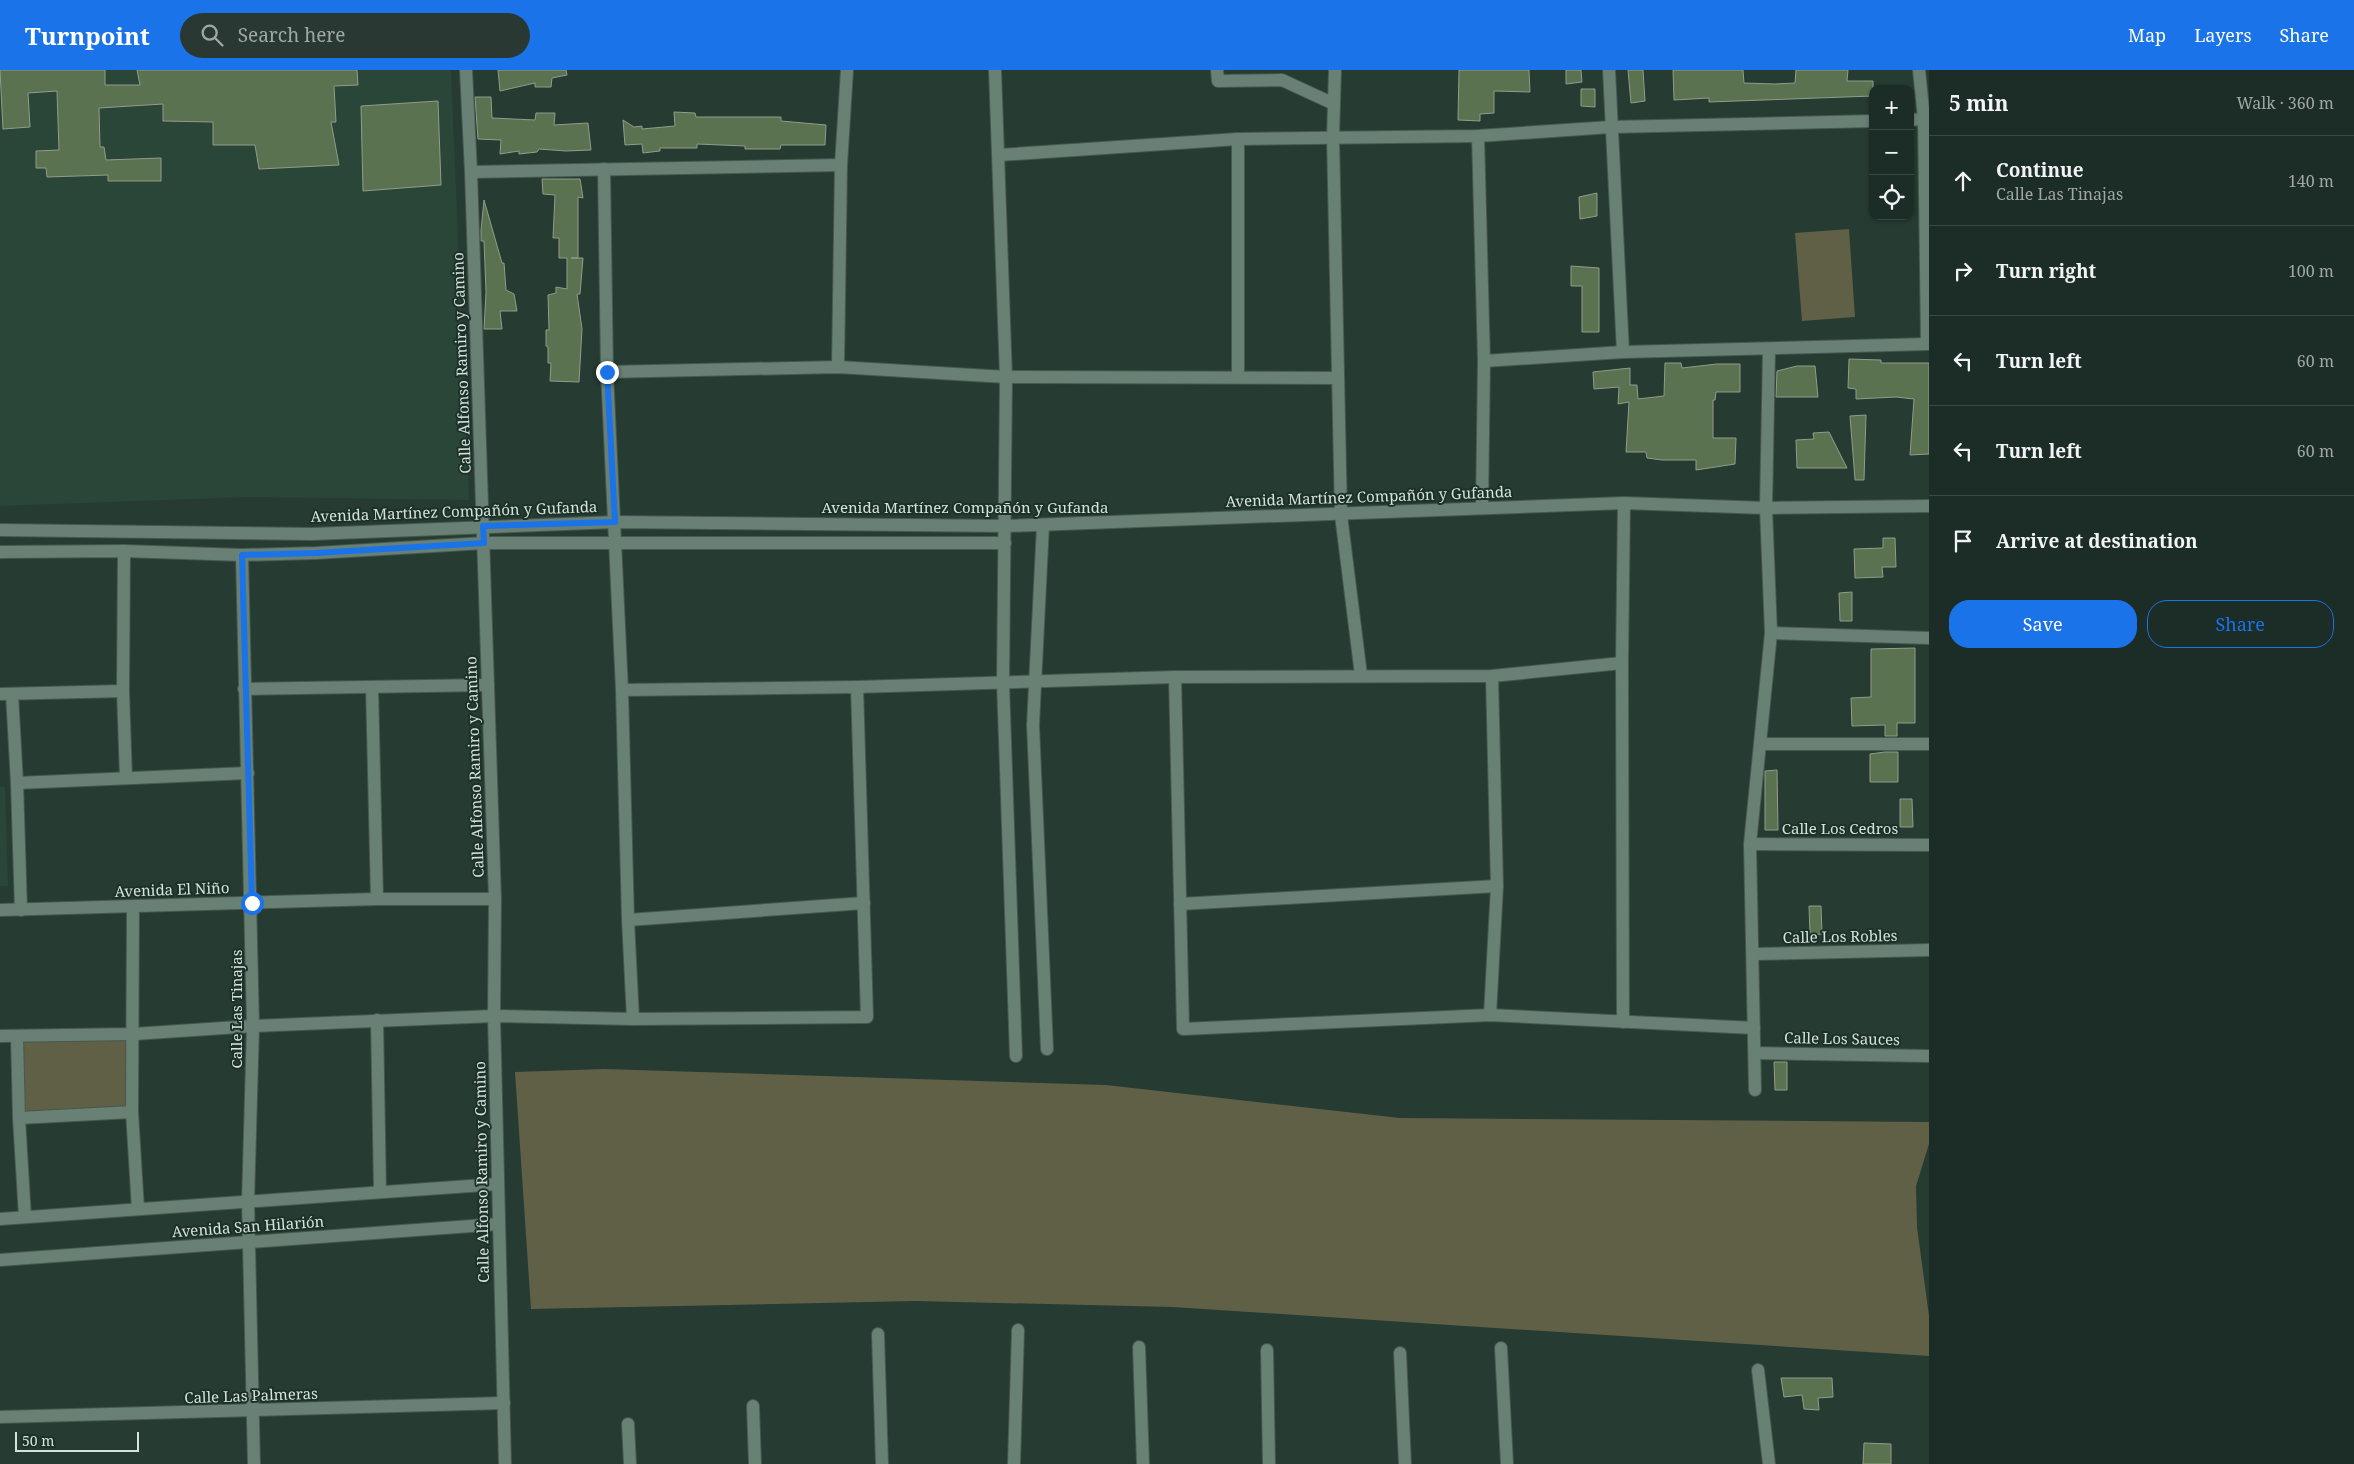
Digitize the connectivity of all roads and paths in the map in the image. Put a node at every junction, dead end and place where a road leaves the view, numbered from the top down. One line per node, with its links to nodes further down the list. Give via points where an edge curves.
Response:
1 (466, 70): 20 (street, Calle Alfonso Ramiro y Camino)
2 (847, 70): 18 (street)
3 (995, 70): 17 (street)
4 (1218, 70): 8 (street, via 1218,82)
5 (1335, 70): 9 (street)
6 (1610, 70): 13 (street)
7 (1919, 70): 10 (street)
8 (1281, 75): 9 (street)
9 (1334, 104): 15 (street)
10 (1924, 119): 11 (street); 21 (street)
11 (1914, 120)
12 (1869, 121): 13 (street)
13 (1611, 127): 14 (street); 23 (street)
14 (1478, 136): 15 (street); 24 (street)
15 (1333, 137): 16 (street); 29 (street)
16 (1238, 139): 17 (street); 28 (street)
17 (999, 155): 27 (street)
18 (841, 165): 19 (street); 25 (street)
19 (604, 169): 20 (street); 26 (street)
20 (471, 172): 37 (street, Calle Alfonso Ramiro y Camino)
21 (1928, 344): 22 (street)
22 (1769, 350): 23 (street); 33 (street)
23 (1623, 352): 24 (street)
24 (1484, 361): 32 (street)
25 (838, 367): 26 (street); 27 (street)
26 (607, 372): 35 (street)
27 (1006, 377): 28 (street); 38 (street)
28 (1238, 378): 29 (street)
29 (1338, 378): 34 (street)
30 (1624, 503): 32 (street, Avenida Martínez Compañón y Gufanda); 33 (street, Avenida Martínez Compañón y Gufanda); 48 (street)
31 (1929, 506): 33 (street, Avenida Martínez Compañón y Gufanda)
32 (1482, 507): 34 (street, Avenida Martínez Compañón y Gufanda)
33 (1766, 508): 46 (street)
34 (1341, 515): 36 (street, Avenida Martínez Compañón y Gufanda); 49 (street)
35 (615, 522): 37 (street, Avenida Martínez Compañón y Gufanda); 38 (street, Avenida Martínez Compañón y Gufanda); 40 (street)
36 (1044, 525): 38 (street, Avenida Martínez Compañón y Gufanda); 52 (street)
37 (483, 526): 39 (street, Avenida Martínez Compañón y Gufanda, via 312,534); 41 (street, Calle Alfonso Ramiro y Camino)
38 (1006, 526): 42 (street)
39 (0, 530)
40 (616, 542): 41 (street); 42 (street); 58 (street)
41 (484, 543): 45 (street); 54 (street, Calle Alfonso Ramiro y Camino)
42 (1005, 543): 53 (street)
43 (124, 551): 44 (street); 45 (street); 59 (street)
44 (0, 552)
45 (242, 555): 57 (street, Calle Las Tinajas)
46 (1771, 633): 47 (street); 61 (street)
47 (1929, 638)
48 (1622, 664): 50 (street); 84 (street)
49 (1361, 675): 50 (street); 51 (street)
50 (1492, 676): 68 (street)
51 (1175, 677): 52 (street); 73 (street)
52 (1034, 682): 53 (street); 90 (street, via 1033,725)
53 (1003, 683): 56 (street); 92 (street)
54 (488, 685): 55 (street); 70 (street, Calle Alfonso Ramiro y Camino)
55 (372, 686): 57 (street); 69 (street)
56 (856, 687): 58 (street); 72 (street)
57 (244, 689): 63 (street, Calle Las Tinajas)
58 (622, 690): 77 (street)
59 (123, 692): 60 (street); 64 (street)
60 (6, 694): 65 (street)
61 (1761, 744): 62 (street); 66 (street)
62 (1929, 744)
63 (248, 773): 64 (street); 71 (street, Calle Las Tinajas)
64 (126, 778): 65 (street)
65 (17, 783): 76 (street)
66 (1750, 844): 67 (street, Calle Los Cedros); 79 (street)
67 (1929, 845)
68 (1497, 886): 73 (street); 80 (street)
69 (377, 899): 70 (street, Avenida El Niño); 71 (street, Avenida El Niño)
70 (495, 899): 81 (street, Calle Alfonso Ramiro y Camino)
71 (252, 903): 74 (street, Avenida El Niño); 85 (street, Calle Las Tinajas)
72 (864, 903): 77 (street); 82 (street, via 867,1017)
73 (1180, 904): 80 (street, via 1183,1029)
74 (133, 907): 76 (street, Avenida El Niño); 87 (street)
75 (0, 910): 76 (street, Avenida El Niño)
76 (20, 910)
77 (628, 920): 82 (street)
78 (1929, 950): 79 (street, Calle Los Robles)
79 (1753, 954): 86 (street)
80 (1490, 1015): 84 (street)
81 (494, 1016): 82 (street); 83 (street); 97 (street, Calle Alfonso Ramiro y Camino)
82 (633, 1019)
83 (377, 1020): 85 (street); 98 (street)
84 (1623, 1022): 86 (street)
85 (253, 1026): 87 (street); 99 (street, Calle Las Tinajas)
86 (1754, 1028): 91 (street)
87 (134, 1034): 89 (street); 95 (street)
88 (0, 1036): 89 (street)
89 (17, 1036): 96 (street)
90 (1047, 1049)
91 (1755, 1052): 93 (street, Calle Los Sauces); 94 (street)
92 (1016, 1056)
93 (1929, 1056)
94 (1755, 1090)
95 (132, 1112): 96 (street); 100 (street)
96 (19, 1118): 101 (street)
97 (498, 1184): 98 (street, Avenida San Hilarión); 103 (street, Calle Alfonso Ramiro y Camino)
98 (380, 1192): 99 (street, Avenida San Hilarión)
99 (248, 1202): 100 (street, Avenida San Hilarión); 104 (street, Calle Las Tinajas)
100 (138, 1209): 101 (street, Avenida San Hilarión)
101 (25, 1217): 102 (street, Avenida San Hilarión)
102 (0, 1219)
103 (499, 1224): 104 (street, Avenida San Hilarión); 113 (street, Calle Alfonso Ramiro y Camino)
104 (249, 1242): 105 (street, Avenida San Hilarión); 115 (street, Calle Las Tinajas)
105 (0, 1260)
106 (1018, 1330): 123 (street)
107 (878, 1334): 122 (street)
108 (1139, 1346): 124 (street)
109 (1501, 1348): 127 (street)
110 (1267, 1350): 125 (street)
111 (1400, 1353): 126 (street)
112 (1758, 1370): 128 (street)
113 (504, 1403): 115 (street, Calle Las Palmeras); 119 (street, Calle Alfonso Ramiro y Camino)
114 (753, 1406): 121 (street)
115 (253, 1411): 116 (street, Calle Las Palmeras); 118 (street, Calle Las Tinajas)
116 (0, 1417)
117 (628, 1424): 120 (street)
118 (254, 1464)
119 (505, 1464)
120 (630, 1464)
121 (755, 1464)
122 (882, 1464)
123 (1014, 1464)
124 (1143, 1464)
125 (1269, 1464)
126 (1405, 1464)
127 (1507, 1464)
128 (1768, 1464)

